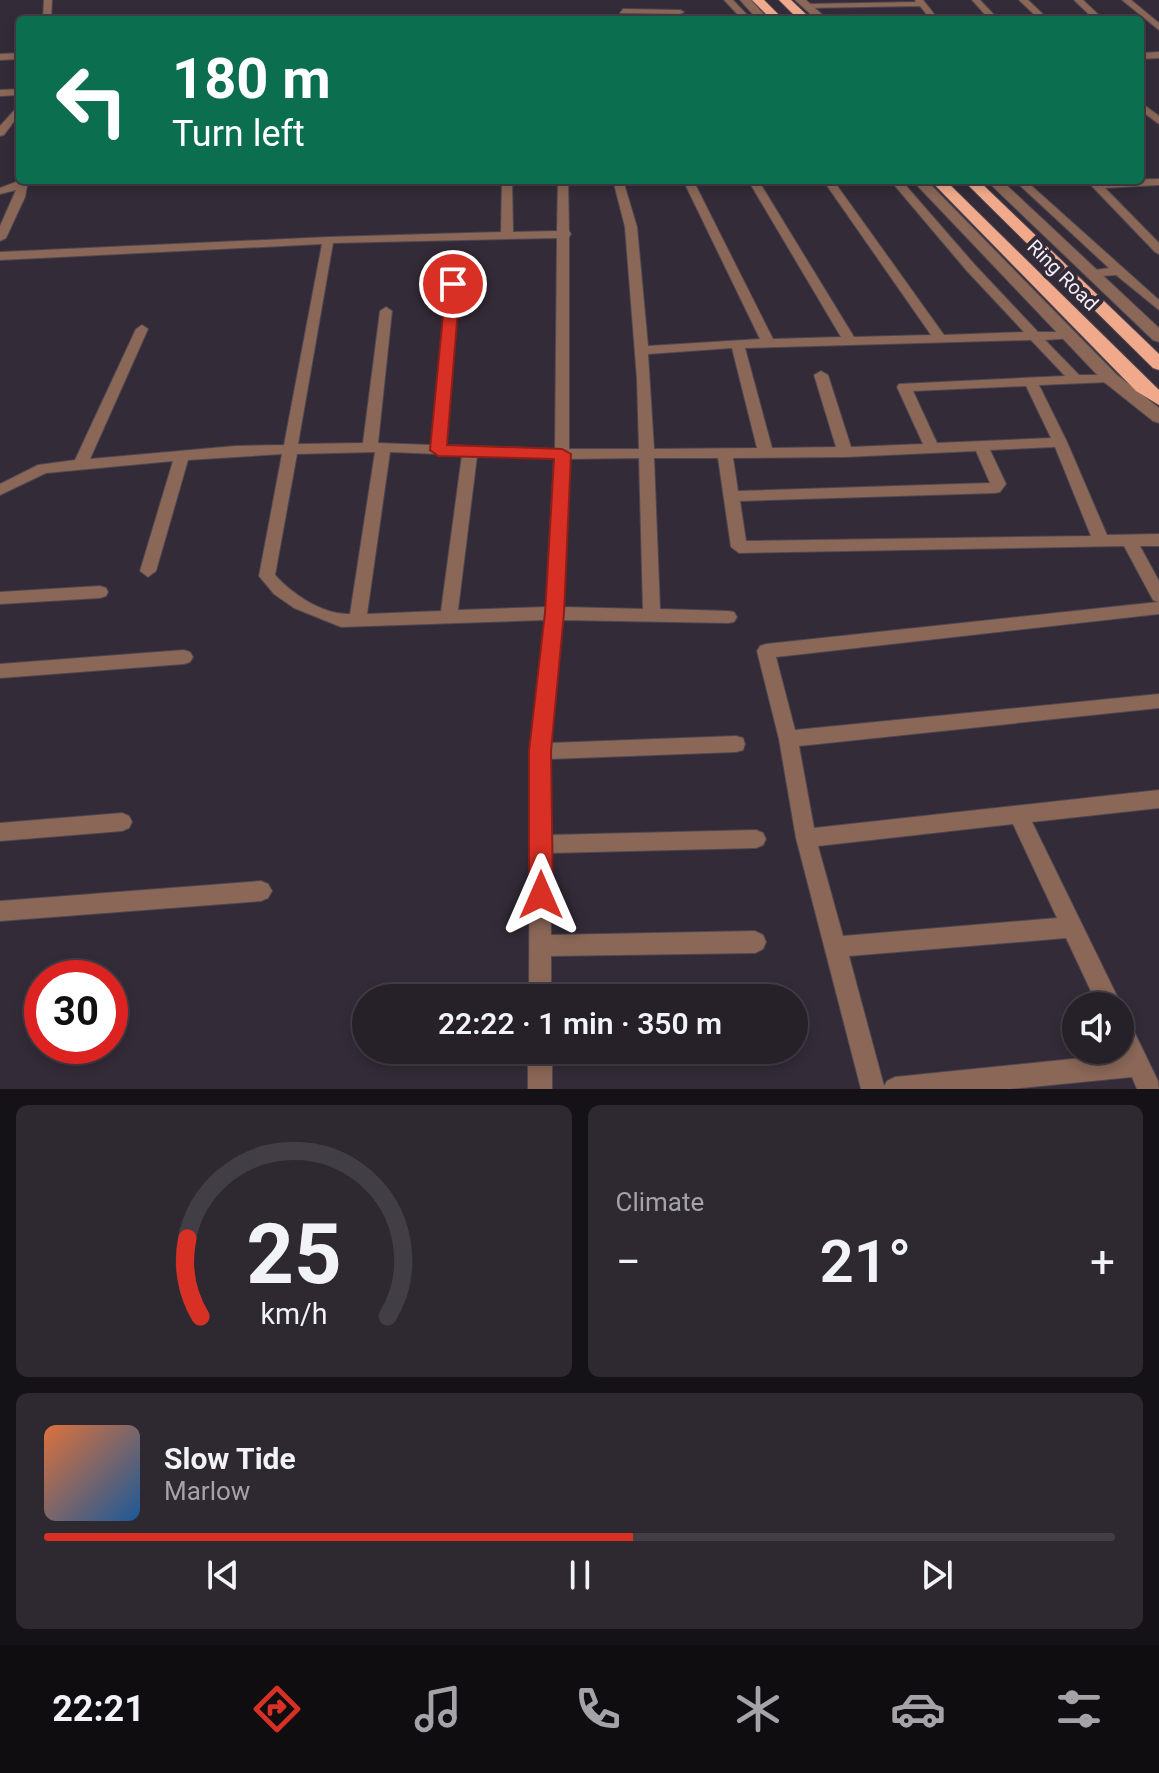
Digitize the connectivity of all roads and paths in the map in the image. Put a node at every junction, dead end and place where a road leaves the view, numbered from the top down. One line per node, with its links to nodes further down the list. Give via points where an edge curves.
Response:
1 (636, 0): 13 (street)
2 (728, 0): 15 (street)
3 (745, 0): 16 (street)
4 (758, 0): 17 (highway)
5 (785, 0): 18 (highway)
6 (976, 0): 20 (street)
7 (1023, 0): 21 (street)
8 (1078, 0): 22 (street)
9 (1126, 0): 23 (street)
10 (821, 2): 11 (street); 12 (street); 19 (street)
11 (920, 2)
12 (804, 3)
13 (622, 16): 14 (street, via 678,7)
14 (684, 16)
15 (744, 16)
16 (760, 16)
17 (774, 16)
18 (802, 16)
19 (837, 16)
20 (991, 16)
21 (1041, 16)
22 (1096, 16)
23 (1159, 27)
24 (16, 112): 25 (street)
25 (0, 133)
26 (19, 184): 41 (street)
27 (22, 184): 44 (street)
28 (507, 184): 43 (street)
29 (563, 184): 42 (street)
30 (621, 184): 61 (street, via 631,227)
31 (690, 184): 59 (street)
32 (755, 184): 58 (street)
33 (831, 184): 56 (street)
34 (898, 184): 54 (street)
35 (923, 184): 55 (street)
36 (941, 184): 67 (highway, Ring Road)
37 (974, 184): 62 (highway, Ring Road)
38 (998, 184): 50 (street)
39 (1023, 184): 49 (street)
40 (1096, 184): 46 (street)
41 (0, 191)
42 (565, 234): 43 (street); 79 (street)
43 (507, 235): 45 (street)
44 (0, 238)
45 (328, 240): 47 (street); 73 (street)
46 (1159, 250)
47 (0, 256)
48 (456, 257): 74 (street)
49 (1119, 271): 50 (street); 51 (street)
50 (1091, 274): 57 (street)
51 (1159, 306)
52 (386, 311): 71 (street)
53 (142, 329): 82 (street)
54 (1033, 333): 55 (street); 56 (street); 65 (street)
55 (1069, 335): 64 (street)
56 (939, 337): 58 (street)
57 (1159, 337)
58 (849, 340): 59 (street)
59 (768, 343): 60 (street)
60 (737, 344): 61 (street); 78 (street)
61 (642, 350): 80 (street)
62 (1159, 364)
63 (821, 375): 76 (street)
64 (1110, 378): 65 (street); 68 (street)
65 (1077, 381): 66 (street)
66 (1031, 382): 69 (street); 72 (street, via 904,387)
67 (1159, 399)
68 (1159, 417)
69 (1060, 442): 70 (street); 86 (street)
70 (981, 445): 72 (street); 84 (street, via 998,484 995,488)
71 (376, 447): 73 (street); 74 (street); 99 (street)
72 (932, 447): 76 (street)
73 (292, 449): 81 (street); 99 (street, via 267,576 274,587 326,618)
74 (438, 450): 75 (street)
75 (470, 452): 79 (street); 98 (street)
76 (845, 452): 78 (street)
77 (725, 453): 78 (street); 80 (street); 84 (street)
78 (766, 453)
79 (562, 454): 80 (street); 95 (street)
80 (644, 454): 96 (street)
81 (182, 456): 82 (street); 90 (street)
82 (80, 465): 83 (street, via 43,468)
83 (0, 490)
84 (732, 496): 86 (street, via 739,547)
85 (1159, 540): 87 (street)
86 (1101, 541): 87 (street)
87 (1129, 541): 88 (street)
88 (1140, 561): 89 (street); 92 (street)
89 (1159, 564)
90 (148, 571)
91 (100, 592): 93 (street)
92 (1159, 596)
93 (0, 598)
94 (1159, 608): 103 (street, via 766,651)
95 (554, 613): 96 (street); 98 (street); 105 (street)
96 (652, 615): 97 (street)
97 (728, 617)
98 (449, 618): 99 (street)
99 (357, 621)
100 (184, 657): 101 (street)
101 (0, 671)
102 (1159, 701): 103 (street)
103 (788, 739): 110 (street)
104 (736, 744): 105 (street)
105 (540, 751): 112 (street)
106 (1159, 799): 107 (street)
107 (1019, 816): 110 (street); 115 (street)
108 (122, 822): 109 (street)
109 (0, 832)
110 (806, 838): 118 (street)
111 (756, 839): 112 (street)
112 (542, 844): 117 (street)
113 (261, 891): 114 (street)
114 (0, 911)
115 (1070, 927): 118 (street); 120 (street)
116 (755, 942): 117 (street)
117 (541, 946): 119 (street)
118 (835, 947): 125 (street)
119 (540, 984)
120 (1103, 992)
121 (1134, 1054): 123 (street)
122 (540, 1064): 124 (street)
123 (1139, 1064): 126 (street); 127 (street)
124 (540, 1089)
125 (873, 1089)
126 (895, 1089)
127 (1150, 1089)

